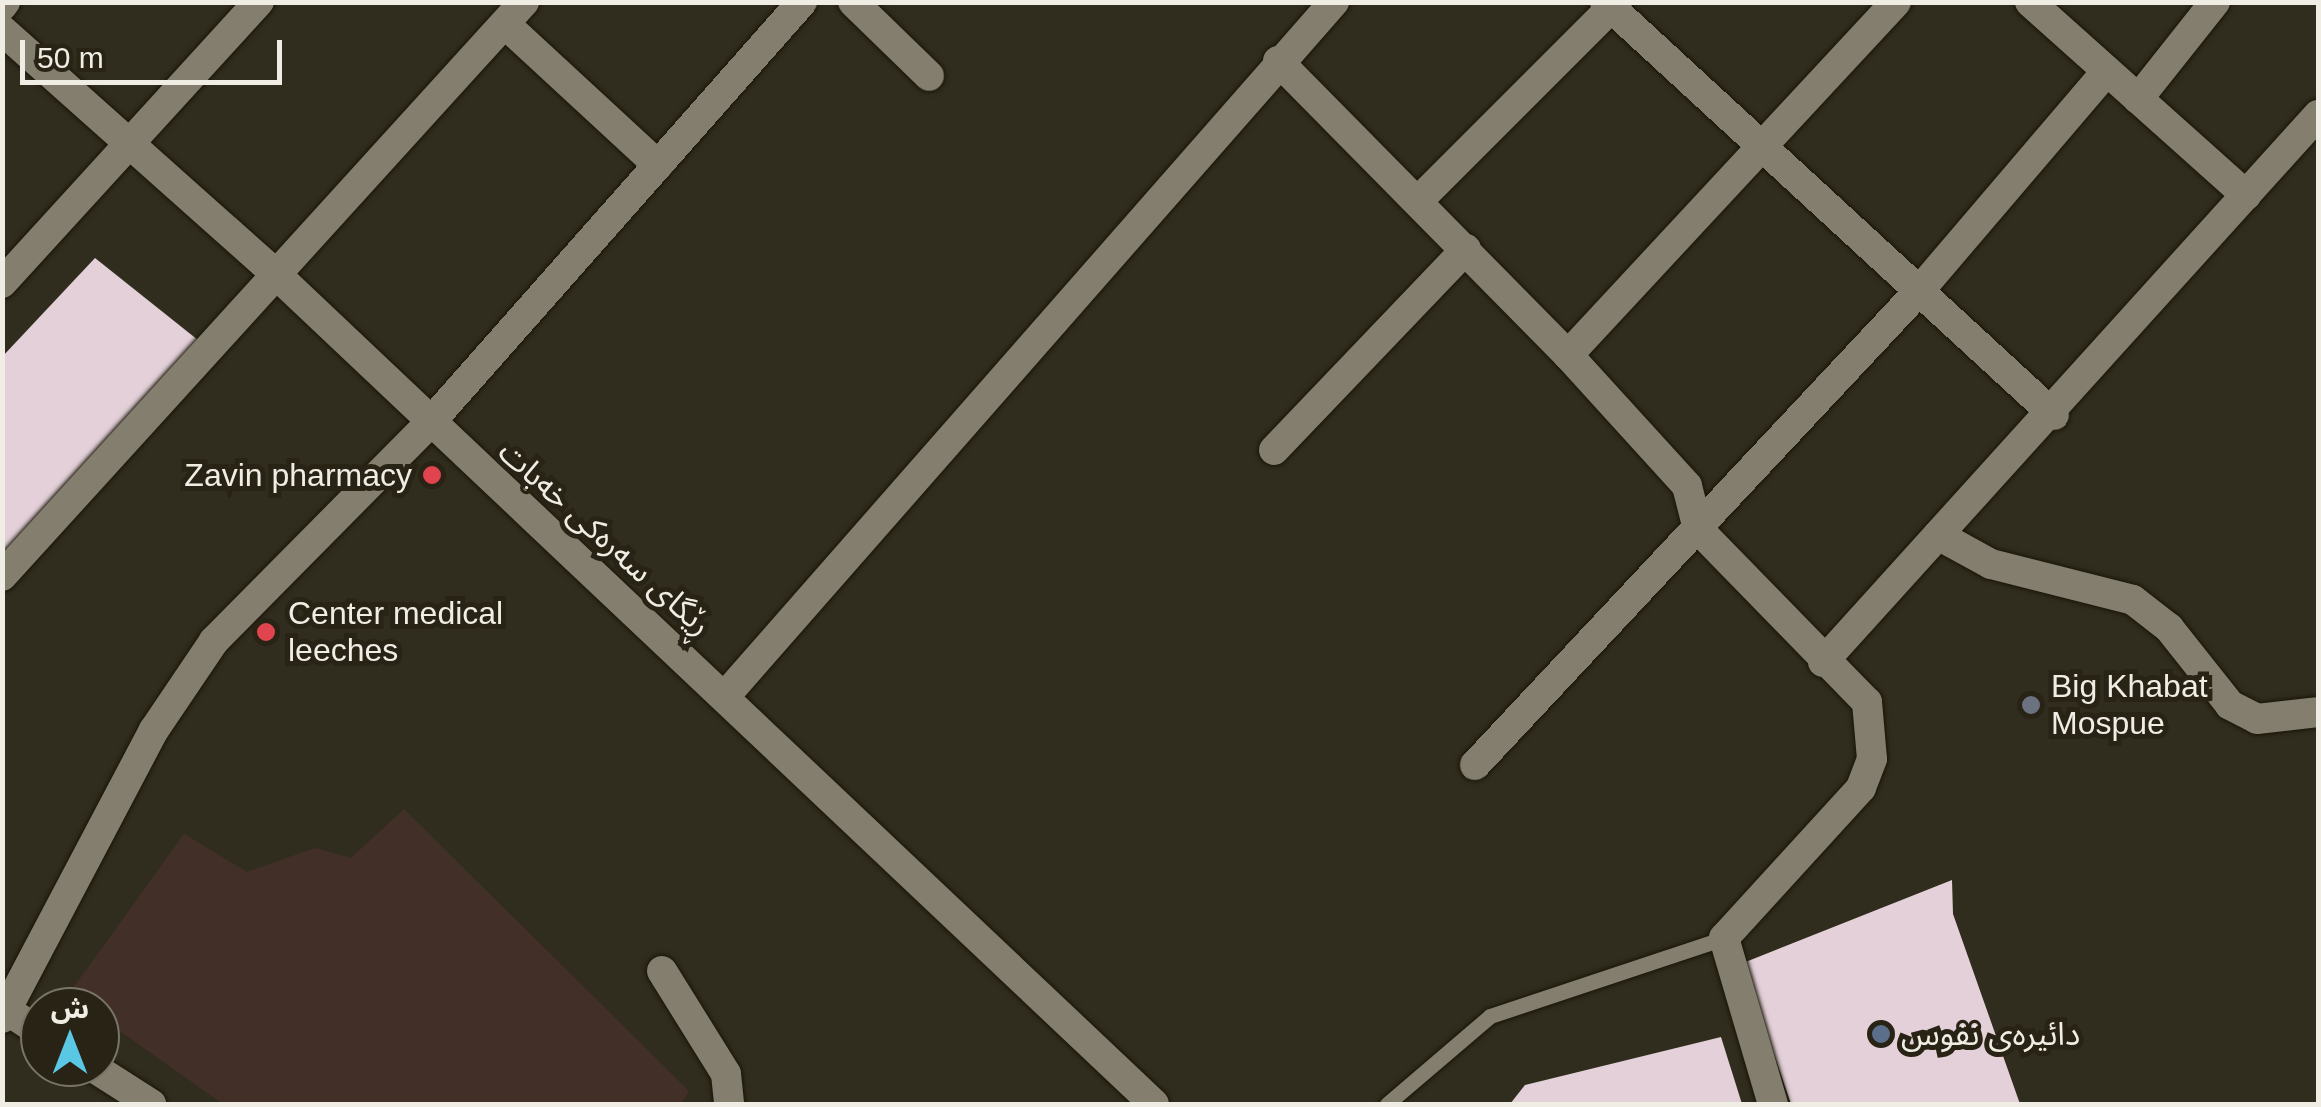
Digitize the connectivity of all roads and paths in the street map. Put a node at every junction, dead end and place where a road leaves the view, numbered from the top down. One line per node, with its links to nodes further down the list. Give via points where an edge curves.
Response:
1 (259, 2): 16 (street)
2 (802, 2): 18 (street)
3 (853, 2): 13 (street)
4 (1334, 2): 11 (street)
5 (1896, 2): 17 (street)
6 (2030, 2): 12 (street)
7 (2215, 2): 14 (street)
8 (1611, 5): 17 (street); 20 (street)
9 (515, 14): 18 (street); 22 (street)
10 (2, 30): 16 (street, ڕێگای سەرەکی خەبات)
11 (1278, 60): 20 (street); 33 (street)
12 (2107, 71): 14 (street); 24 (street)
13 (929, 76)
14 (2138, 99): 19 (street)
15 (2318, 115): 19 (street)
16 (130, 147): 22 (street, ڕێگای سەرەکی خەبات); 23 (street)
17 (1764, 148): 24 (street); 25 (street)
18 (658, 165): 27 (street)
19 (2246, 195): 26 (street)
20 (1419, 200): 21 (street)
21 (1466, 249): 25 (street); 28 (street)
22 (281, 280): 27 (street, ڕێگای سەرەکی خەبات); 31 (street)
23 (2, 283)
24 (1919, 290): 26 (street); 29 (street)
25 (1568, 355): 29 (street, via 1687,486)
26 (2054, 414): 30 (street)
27 (428, 425): 33 (street, ڕێگای سەرەکی خەبات); 38 (street, via 214,640 154,730)
28 (1274, 450)
29 (1698, 529): 32 (street); 35 (street)
30 (1938, 535): 32 (street); 34 (street, via 1991,564 2133,600 2170,628 2230,704 2257,718)
31 (2, 576)
32 (1823, 662): 36 (street, via 1867,702 1872,759 1861,788)
33 (726, 695): 42 (street, ڕێگای سەرەکی خەبات)
34 (2318, 712)
35 (1475, 765)
36 (1724, 938): 43 (lane, via 1490,1016); 44 (street)
37 (662, 971): 41 (street, via 726,1074)
38 (4, 1012)
39 (120, 1084): 40 (street)
40 (151, 1104)
41 (729, 1104)
42 (1154, 1104)
43 (1387, 1104)
44 (1773, 1104)

